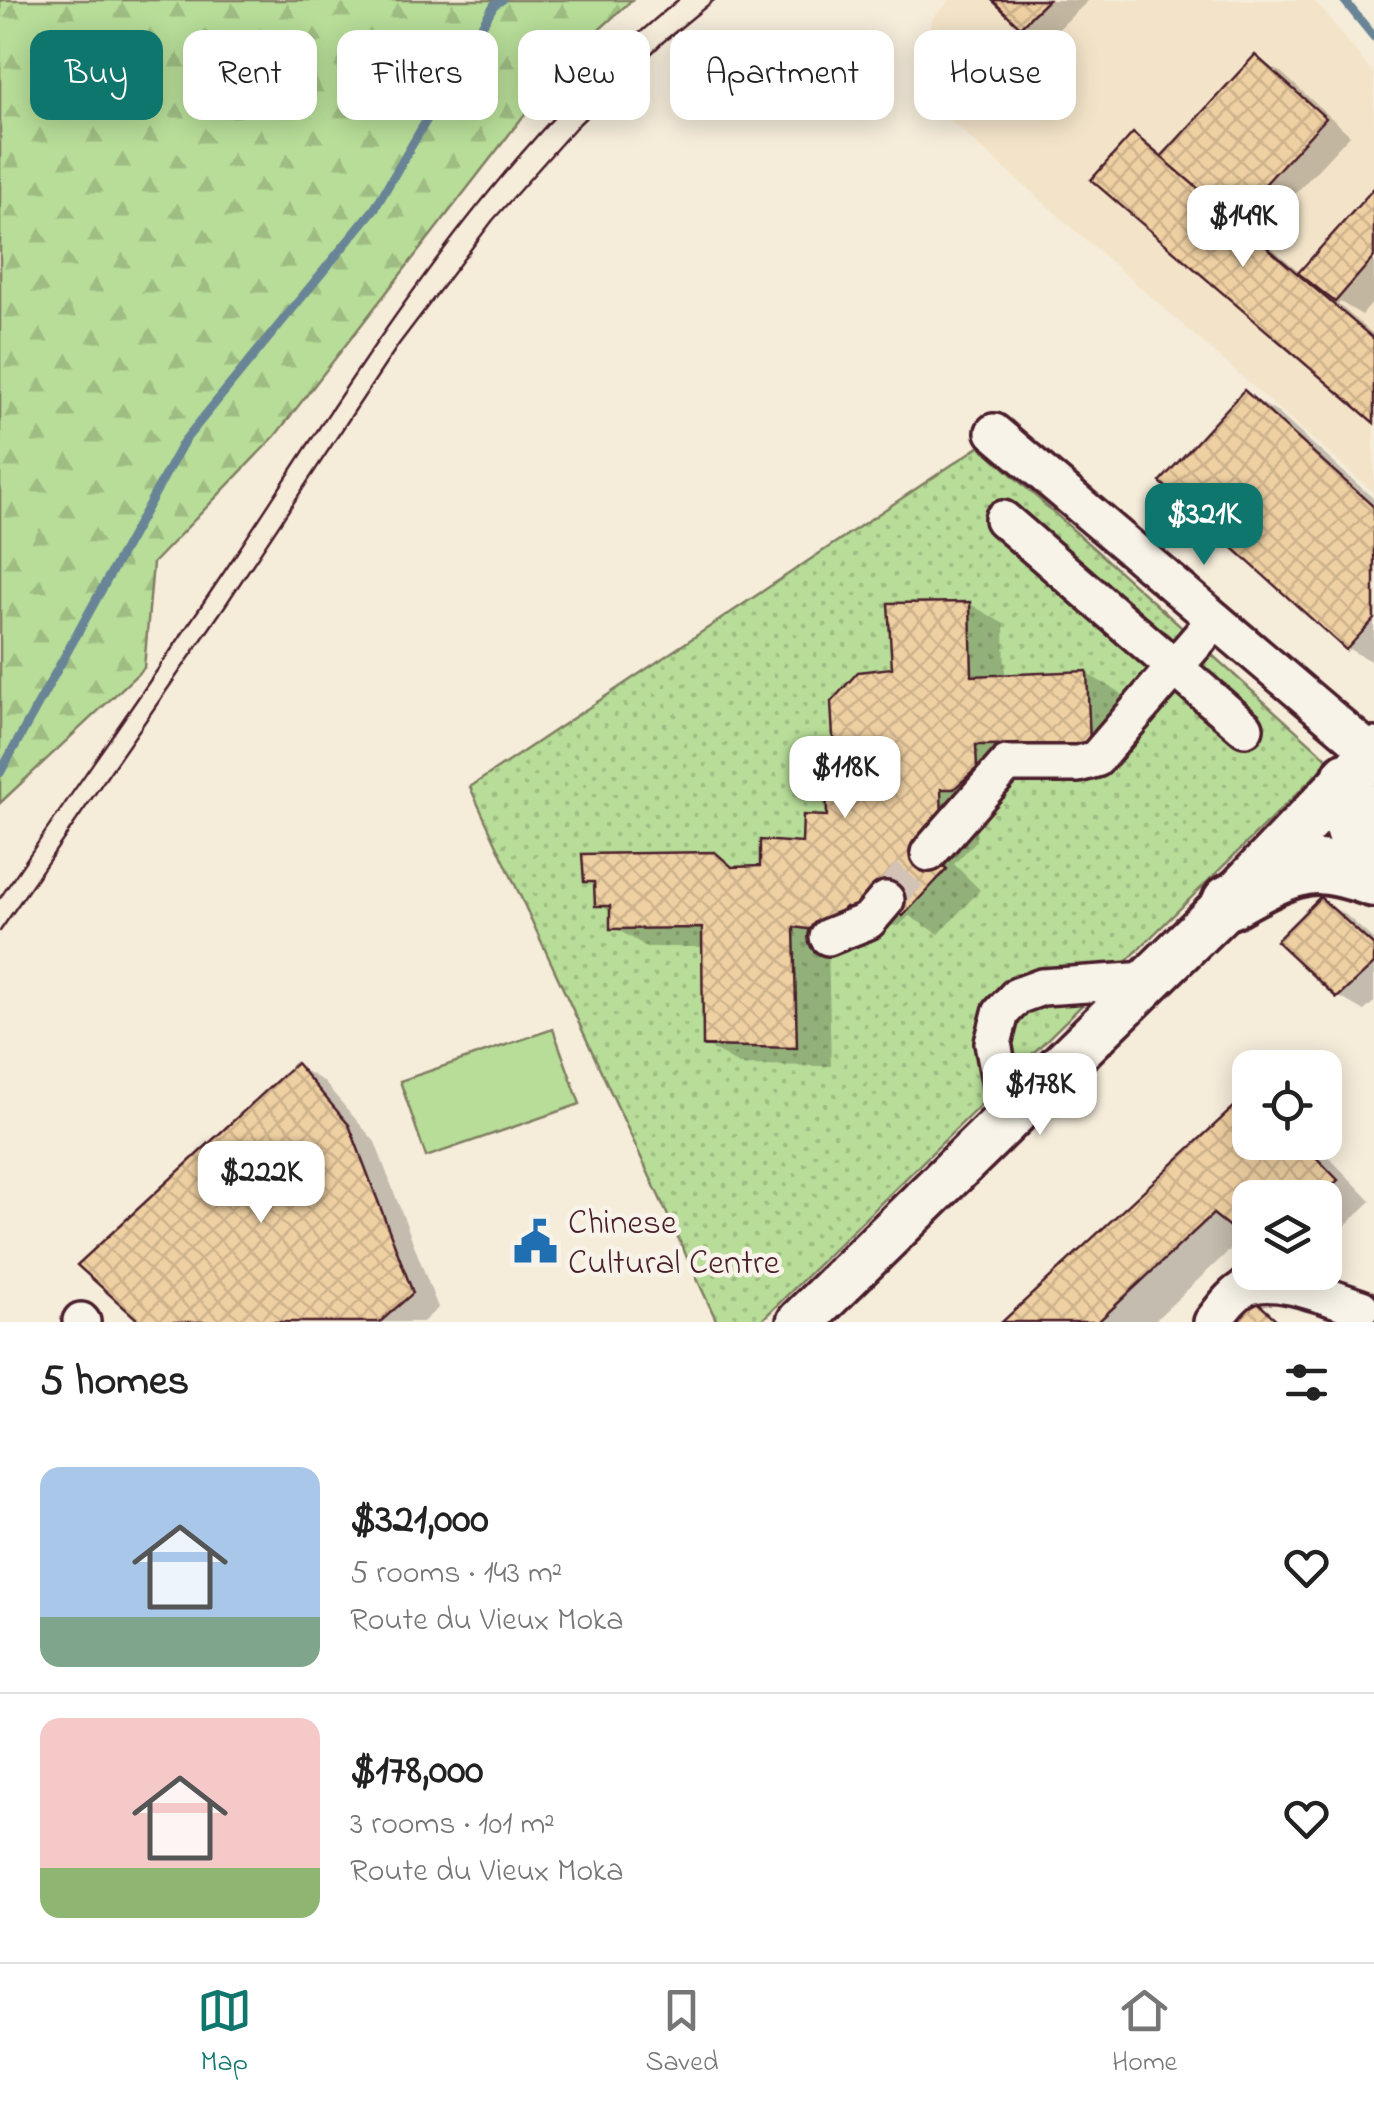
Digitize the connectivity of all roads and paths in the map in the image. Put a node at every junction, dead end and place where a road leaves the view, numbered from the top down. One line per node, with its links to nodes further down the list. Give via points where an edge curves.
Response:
1 (994, 432): 3 (street)
2 (1003, 519): 4 (street)
3 (1215, 620): 4 (street); 6 (street)
4 (1175, 666): 5 (street); 7 (street, via 1096,758 1008,764)
5 (1245, 728)
6 (1365, 761): 8 (highway, via 1347,812 1354,842); 11 (main road)
7 (929, 853)
8 (1374, 867)
9 (1374, 880): 11 (highway, via 1316,866)
10 (886, 900): 12 (street, via 868,921)
11 (1228, 902): 13 (main road)
12 (828, 937)
13 (1148, 980): 14 (main road); 14 (street, via 1017,996 1001,1013 993,1043)
14 (1007, 1118): 16 (main road)
15 (1361, 1310): 17 (street, via 1260,1282 1242,1289)
16 (800, 1322)
17 (1212, 1322)

